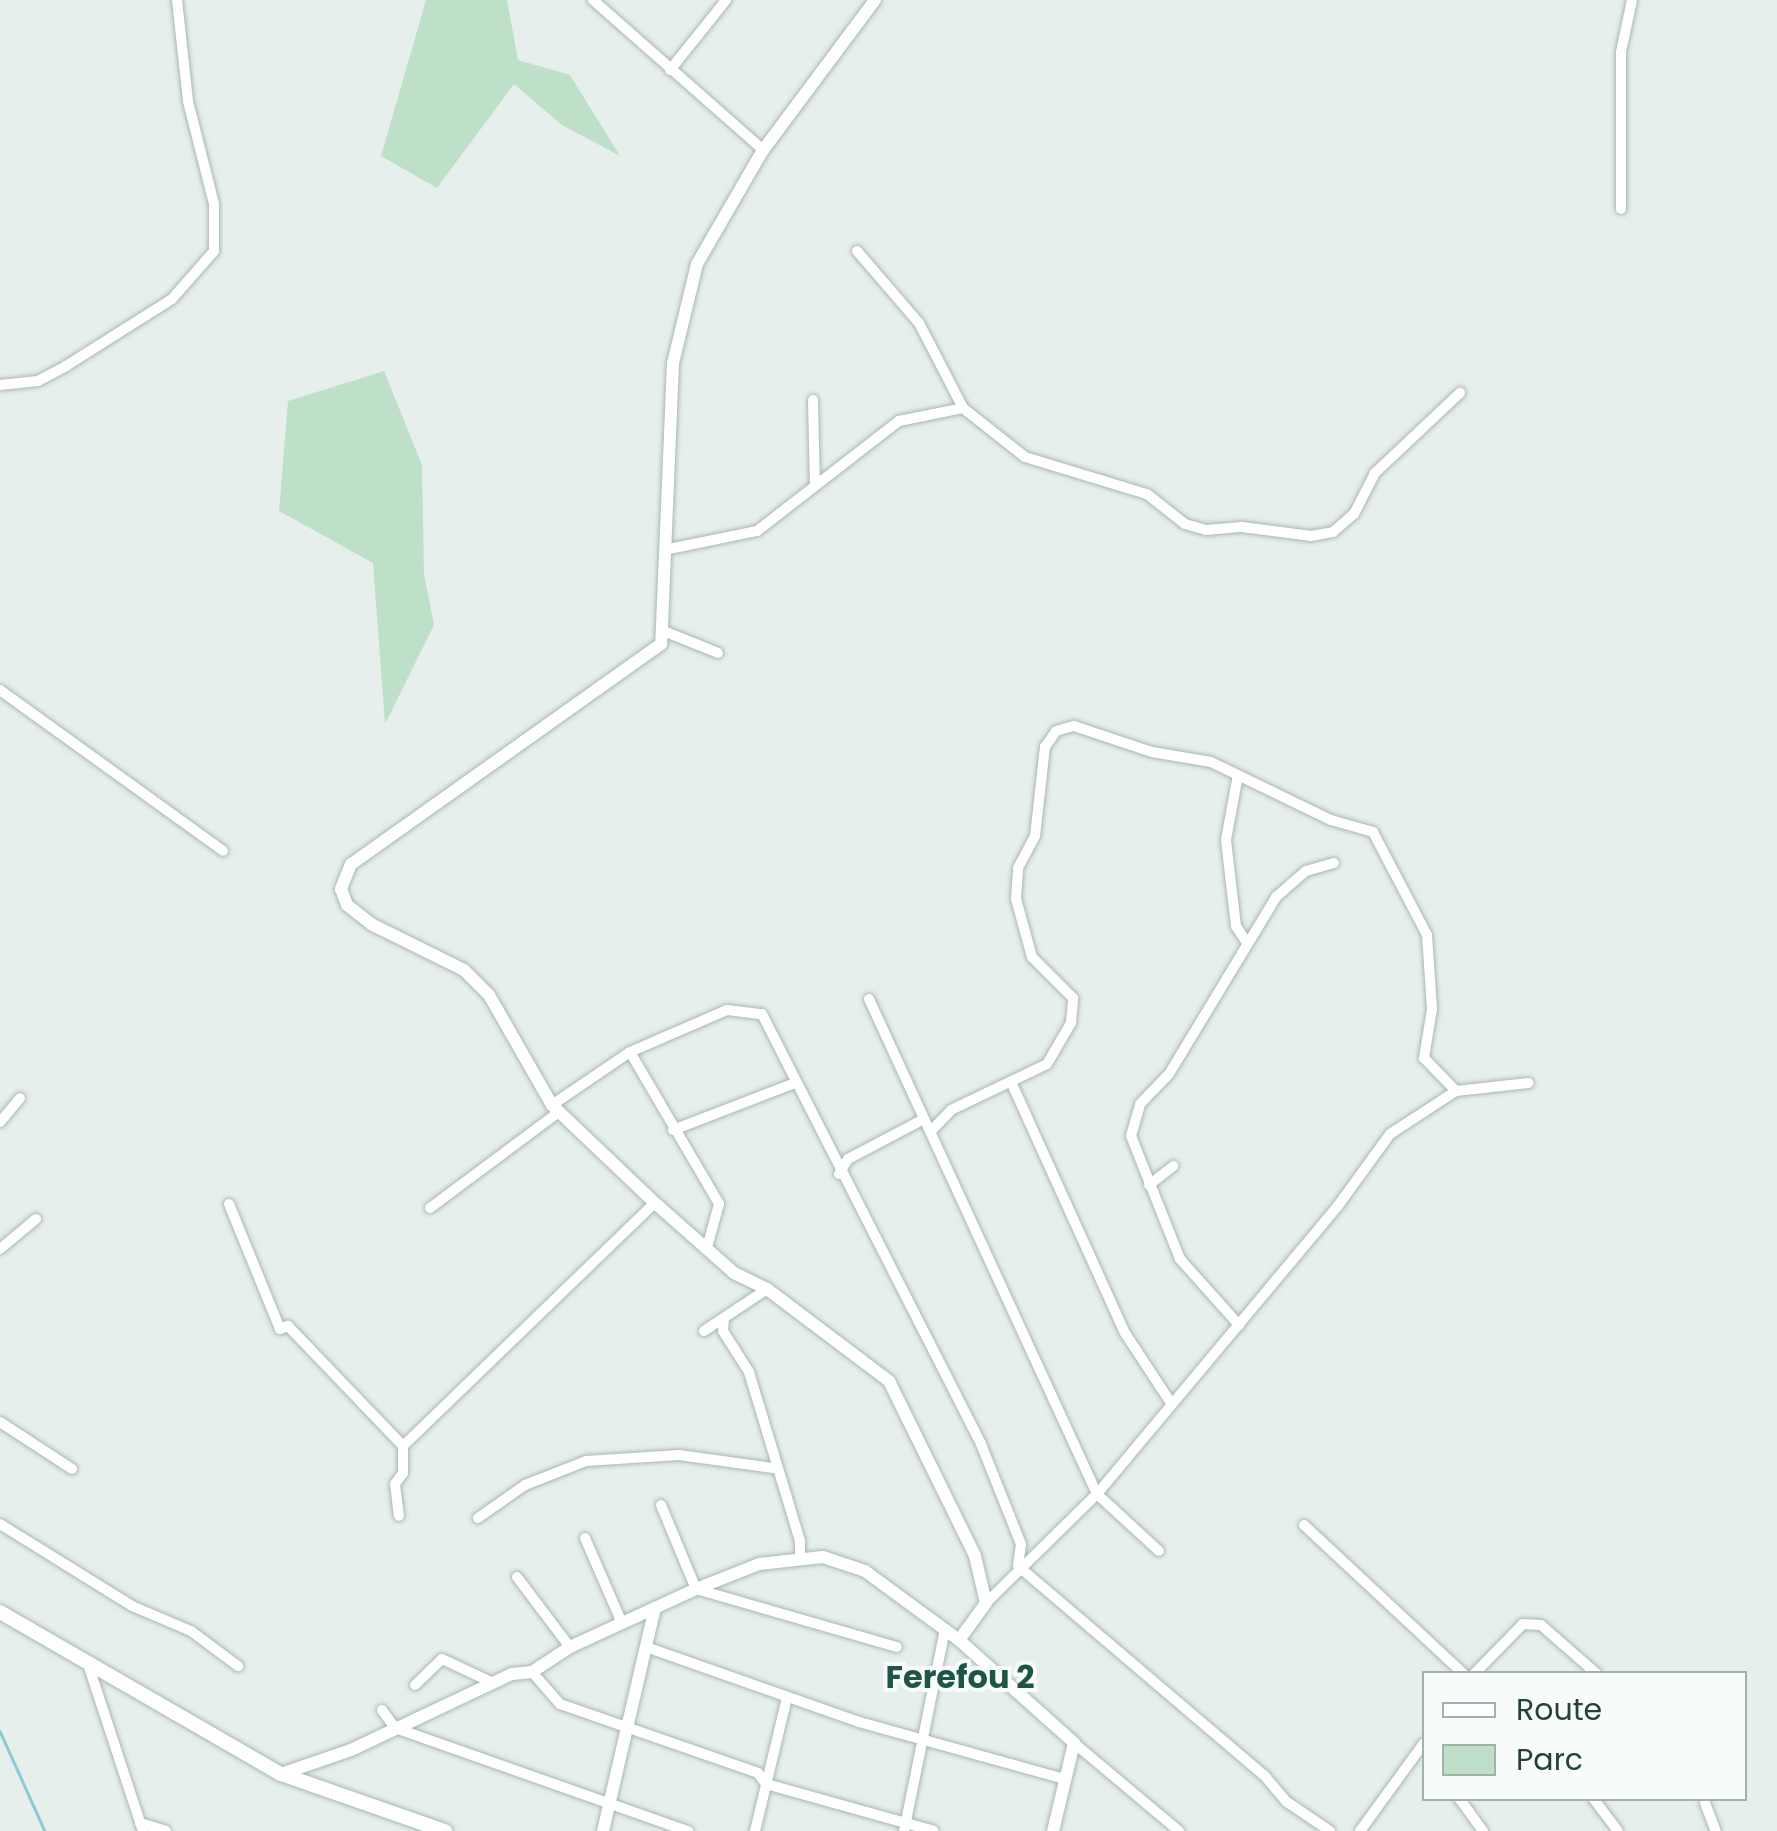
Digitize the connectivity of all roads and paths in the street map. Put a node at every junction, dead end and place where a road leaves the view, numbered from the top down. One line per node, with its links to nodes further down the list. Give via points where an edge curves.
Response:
1 (177, 0): 10 (street, via 188,102 214,204 214,251 172,299 66,366 28,384)
2 (593, 0): 6 (street)
3 (726, 0): 6 (street)
4 (875, 0): 7 (street)
5 (1632, 0): 8 (street, via 1621,52)
6 (670, 70): 7 (street)
7 (763, 150): 15 (street, via 721,213 681,320 673,363)
8 (1621, 209)
9 (857, 251): 13 (street, via 919,323)
10 (0, 385)
11 (1460, 393): 13 (street, via 1375,473 1346,524 1311,536 1185,524 1147,494 1025,457)
12 (813, 400): 14 (street)
13 (963, 408): 14 (street, via 898,421)
14 (815, 485): 15 (street, via 757,531)
15 (669, 549): 16 (street)
16 (666, 632): 17 (street); 30 (street, via 634,666 351,864 340,889 347,905 464,970 489,994)
17 (718, 652)
18 (0, 690): 20 (street)
19 (1238, 775): 22 (street, via 1226,840 1236,926); 27 (street, via 1087,726 1056,731 1045,748 1034,836 1018,868 1016,899 1032,957 1072,998 1071,1023 1047,1064); 28 (street, via 1331,820 1373,832 1427,935 1432,1009 1424,1058)
20 (223, 851)
21 (1334, 863): 22 (street, via 1306,871)
22 (1245, 940): 37 (street, via 1169,1074 1140,1104 1132,1136)
23 (869, 999): 31 (street)
24 (630, 1052): 25 (street, via 727,1010 762,1014); 30 (street); 33 (street)
25 (796, 1083): 33 (street); 36 (street)
26 (1529, 1083): 28 (street)
27 (1012, 1084): 34 (street, via 951,1110); 48 (street, via 1125,1333)
28 (1456, 1091): 46 (street, via 1366,1158 1337,1207)
29 (20, 1098): 32 (street)
30 (555, 1108): 38 (street); 40 (street)
31 (922, 1120): 34 (street); 36 (street, via 848,1159)
32 (0, 1122)
33 (673, 1130): 42 (street, via 719,1204)
34 (930, 1132): 53 (street)
35 (1173, 1166): 37 (street)
36 (840, 1174): 62 (street, via 981,1444 1021,1544)
37 (1150, 1184): 46 (street, via 1180,1259)
38 (655, 1203): 42 (street); 50 (street)
39 (229, 1204): 50 (street, via 280,1329 288,1326)
40 (430, 1208)
41 (36, 1219): 43 (street)
42 (708, 1244): 44 (street, via 734,1273)
43 (0, 1250)
44 (767, 1289): 45 (street); 65 (street, via 889,1381 975,1556)
45 (724, 1318): 47 (street); 51 (street, via 723,1331 749,1372)
46 (1239, 1325): 48 (street)
47 (704, 1331)
48 (1171, 1402): 53 (street)
49 (0, 1422): 52 (street)
50 (402, 1446): 55 (street, via 403,1474 395,1484)
51 (773, 1468): 56 (street, via 679,1455 586,1462 525,1486); 61 (street, via 800,1541)
52 (72, 1469)
53 (1097, 1494): 60 (street); 62 (street)
54 (661, 1505): 64 (street)
55 (399, 1516)
56 (478, 1518)
57 (0, 1524): 75 (street, via 132,1606 191,1631)
58 (1304, 1525): 76 (street)
59 (584, 1538): 68 (street)
60 (1160, 1552)
61 (800, 1560): 64 (street, via 759,1564); 69 (street, via 823,1557 865,1571)
62 (1018, 1566): 65 (street); 98 (street)
63 (517, 1577): 71 (street)
64 (696, 1589): 66 (street); 73 (street)
65 (986, 1602): 70 (street)
66 (655, 1608): 68 (street); 72 (street)
67 (0, 1612): 74 (main road)
68 (622, 1623): 71 (street)
69 (945, 1630): 70 (street); 86 (street)
70 (960, 1640): 87 (street)
71 (570, 1647): 79 (street)
72 (646, 1647): 82 (street); 84 (street)
73 (897, 1647)
74 (88, 1663): 89 (main road); 96 (street)
75 (238, 1666)
76 (1461, 1671)
77 (1477, 1671): 78 (street, via 1522,1624 1542,1625)
78 (1595, 1671)
79 (532, 1672): 80 (street); 84 (street, via 560,1704)
80 (493, 1682): 81 (street, via 442,1660); 85 (street)
81 (414, 1684)
82 (786, 1698): 86 (street); 91 (street)
83 (382, 1710): 85 (street)
84 (628, 1726): 91 (street, via 758,1773); 95 (street)
85 (395, 1728): 89 (street); 95 (street)
86 (924, 1738): 90 (street); 97 (street)
87 (1074, 1743): 90 (street); 106 (street)
88 (1422, 1749): 108 (street)
89 (280, 1774): 100 (main road)
90 (1065, 1780): 105 (street)
91 (766, 1784): 97 (street); 103 (street)
92 (1461, 1801): 109 (street)
93 (1595, 1801): 110 (street)
94 (1705, 1803): 111 (street)
95 (609, 1806): 101 (street); 102 (street)
96 (142, 1827): 99 (street)
97 (906, 1827): 104 (street)
98 (1317, 1827): 107 (street)
99 (166, 1831)
100 (445, 1831)
101 (603, 1831)
102 (688, 1831)
103 (754, 1831)
104 (934, 1831)
105 (1053, 1831)
106 (1179, 1831)
107 (1330, 1831)
108 (1360, 1831)
109 (1484, 1831)
110 (1618, 1831)
111 (1716, 1831)

